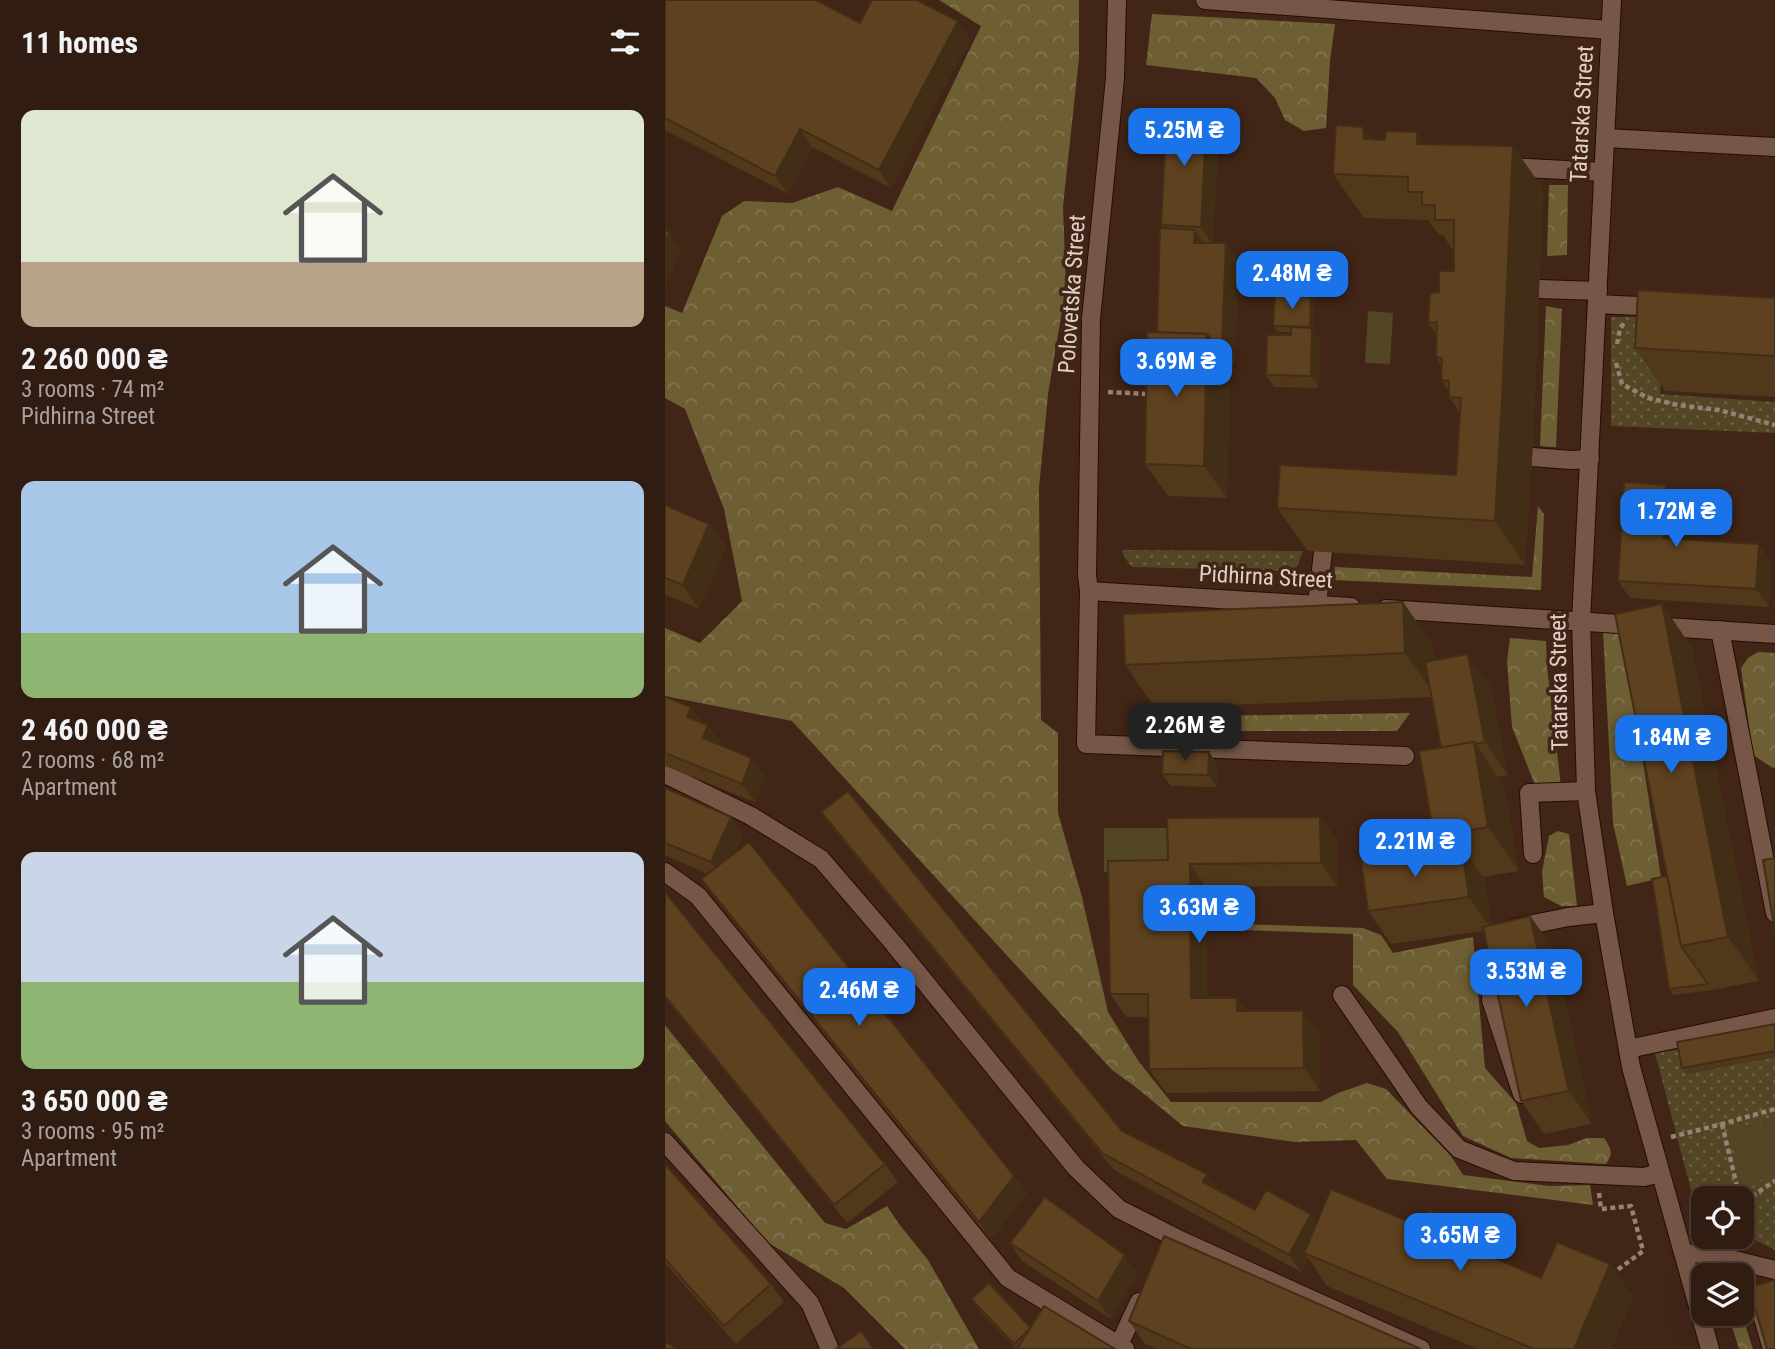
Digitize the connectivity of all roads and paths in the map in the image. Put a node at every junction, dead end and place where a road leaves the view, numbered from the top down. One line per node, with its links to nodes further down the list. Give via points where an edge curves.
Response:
1 (1117, 0): 21 (street, Polovetska Street, via 1115,78 1091,319)
2 (1205, 0): 4 (street)
3 (1612, 0): 4 (street, Tatarska Street)
4 (1610, 30): 5 (street, Tatarska Street)
5 (1605, 138): 6 (street); 8 (street, Tatarska Street)
6 (1775, 147)
7 (1496, 167): 8 (street)
8 (1603, 172): 10 (street, Tatarska Street)
9 (1539, 289): 10 (street)
10 (1597, 298): 11 (street); 19 (street, Tatarska Street)
11 (1677, 308)
12 (1627, 316): 13 (path)
13 (1616, 348)
14 (1614, 357): 17 (path, via 1622,384 1648,398)
15 (1108, 392): 16 (path)
16 (1156, 394)
17 (1775, 425)
18 (1532, 457): 19 (street)
19 (1590, 459): 23 (street, Tatarska Street)
20 (1323, 552): 22 (street)
21 (1089, 591): 22 (street, Pidhirna Street); 26 (street, Polovetska Street, via 1086,744)
22 (1317, 605): 23 (street, Pidhirna Street)
23 (1581, 621): 24 (street, Pidhirna Street); 28 (street, Tatarska Street)
24 (1720, 630): 25 (street, Pidhirna Street); 29 (street)
25 (1775, 634)
26 (1405, 756)
27 (665, 774): 56 (street, via 751,816 821,859 1076,1168 1119,1209 1168,1241)
28 (1586, 791): 30 (street, via 1529,793); 32 (street, Tatarska Street)
29 (1766, 821): 33 (street)
30 (1533, 854)
31 (665, 872): 54 (street, via 698,896 1008,1278)
32 (1604, 913): 36 (street, Tatarska Street); 37 (street, via 1509,929 1495,954 1491,1000)
33 (1775, 913)
34 (1342, 995): 42 (street, via 1419,1107 1459,1149 1514,1171 1644,1177)
35 (1775, 1018): 36 (street)
36 (1628, 1049): 41 (street, Tatarska Street)
37 (1524, 1102)
38 (1775, 1109): 39 (path)
39 (1722, 1124): 41 (path); 44 (path)
40 (665, 1142): 55 (street, via 810,1303)
41 (1652, 1142): 42 (street, Tatarska Street)
42 (1660, 1173): 48 (street, Tatarska Street)
43 (1775, 1181): 45 (path)
44 (1737, 1186)
45 (1754, 1196)
46 (1601, 1209): 51 (path, via 1631,1206 1643,1251)
47 (1706, 1253): 48 (street); 49 (street); 50 (street)
48 (1684, 1254): 57 (street, Tatarska Street)
49 (1716, 1263)
50 (1775, 1270)
51 (1611, 1275)
52 (1148, 1284): 54 (street)
53 (1767, 1306): 58 (street)
54 (1122, 1347)
55 (828, 1349)
56 (1421, 1349)
57 (1710, 1349)
58 (1772, 1349)

